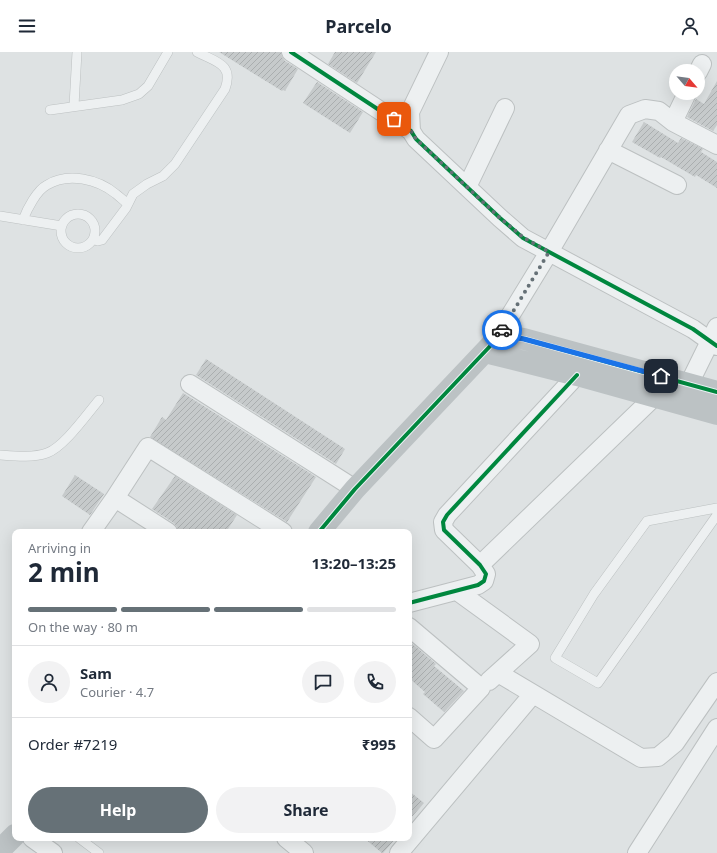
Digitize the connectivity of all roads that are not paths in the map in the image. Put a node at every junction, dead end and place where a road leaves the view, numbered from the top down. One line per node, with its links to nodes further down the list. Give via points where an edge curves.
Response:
1 (77, 52): 8 (lane)
2 (168, 52): 8 (lane, via 148,86 139,94 122,100)
3 (290, 52): 6 (street)
4 (439, 52): 12 (street, via 410,112)
5 (203, 53): 17 (lane, via 227,71 225,89 175,164 163,176 133,194)
6 (313, 58): 12 (street)
7 (684, 100): 11 (street)
8 (74, 106): 10 (lane)
9 (505, 108): 16 (street)
10 (50, 110)
11 (673, 122): 13 (street); 14 (street, via 659,111 644,109 629,115)
12 (411, 131): 16 (street, via 416,139)
13 (717, 145)
14 (608, 150): 15 (street); 22 (street)
15 (677, 185)
16 (468, 187): 22 (street, via 524,238)
17 (128, 204): 19 (lane, via 107,188 85,179 70,178 46,185 30,203); 21 (lane, via 102,240)
18 (0, 216): 19 (lane)
19 (23, 220): 20 (lane)
20 (62, 226): 21 (lane, via 63,240 72,246 82,247); 21 (lane, via 70,215 82,214 92,220 95,231)
21 (93, 239)
22 (549, 252): 23 (street); 24 (street)
23 (715, 337): 27 (street)
24 (489, 347): 25 (street); 27 (street, via 507,336 524,339); 33 (street)
25 (577, 375): 29 (street); 41 (street, via 443,522 444,530)
26 (190, 384): 33 (street)
27 (689, 384): 28 (street)
28 (717, 392)
29 (655, 396): 31 (street); 41 (street)
30 (100, 400): 32 (lane, via 64,442 47,453)
31 (717, 414)
32 (0, 455)
33 (355, 489): 40 (street)
34 (115, 498): 37 (street); 38 (street); 39 (street, via 148,447)
35 (717, 508): 36 (lane, via 647,521 594,594 555,658 598,683)
36 (717, 515)
37 (93, 529)
38 (163, 529)
39 (278, 529)
40 (322, 529)
41 (480, 565): 42 (street, via 486,574 484,581)
42 (458, 591): 43 (street); 45 (street, via 530,644)
43 (412, 602)
44 (412, 630): 47 (street)
45 (498, 673): 47 (street); 48 (street)
46 (717, 682): 48 (street, via 674,743 658,756 641,758)
47 (481, 688): 49 (street, via 434,739)
48 (533, 694): 53 (street)
49 (412, 721)
50 (717, 728): 51 (street)
51 (710, 753): 63 (street)
52 (12, 838): 58 (street)
53 (412, 838)
54 (36, 841): 59 (street)
55 (84, 841): 60 (lane)
56 (290, 841): 61 (street)
57 (409, 841): 62 (street)
58 (0, 850)
59 (53, 853)
60 (99, 853)
61 (304, 853)
62 (399, 853)
63 (637, 853)

